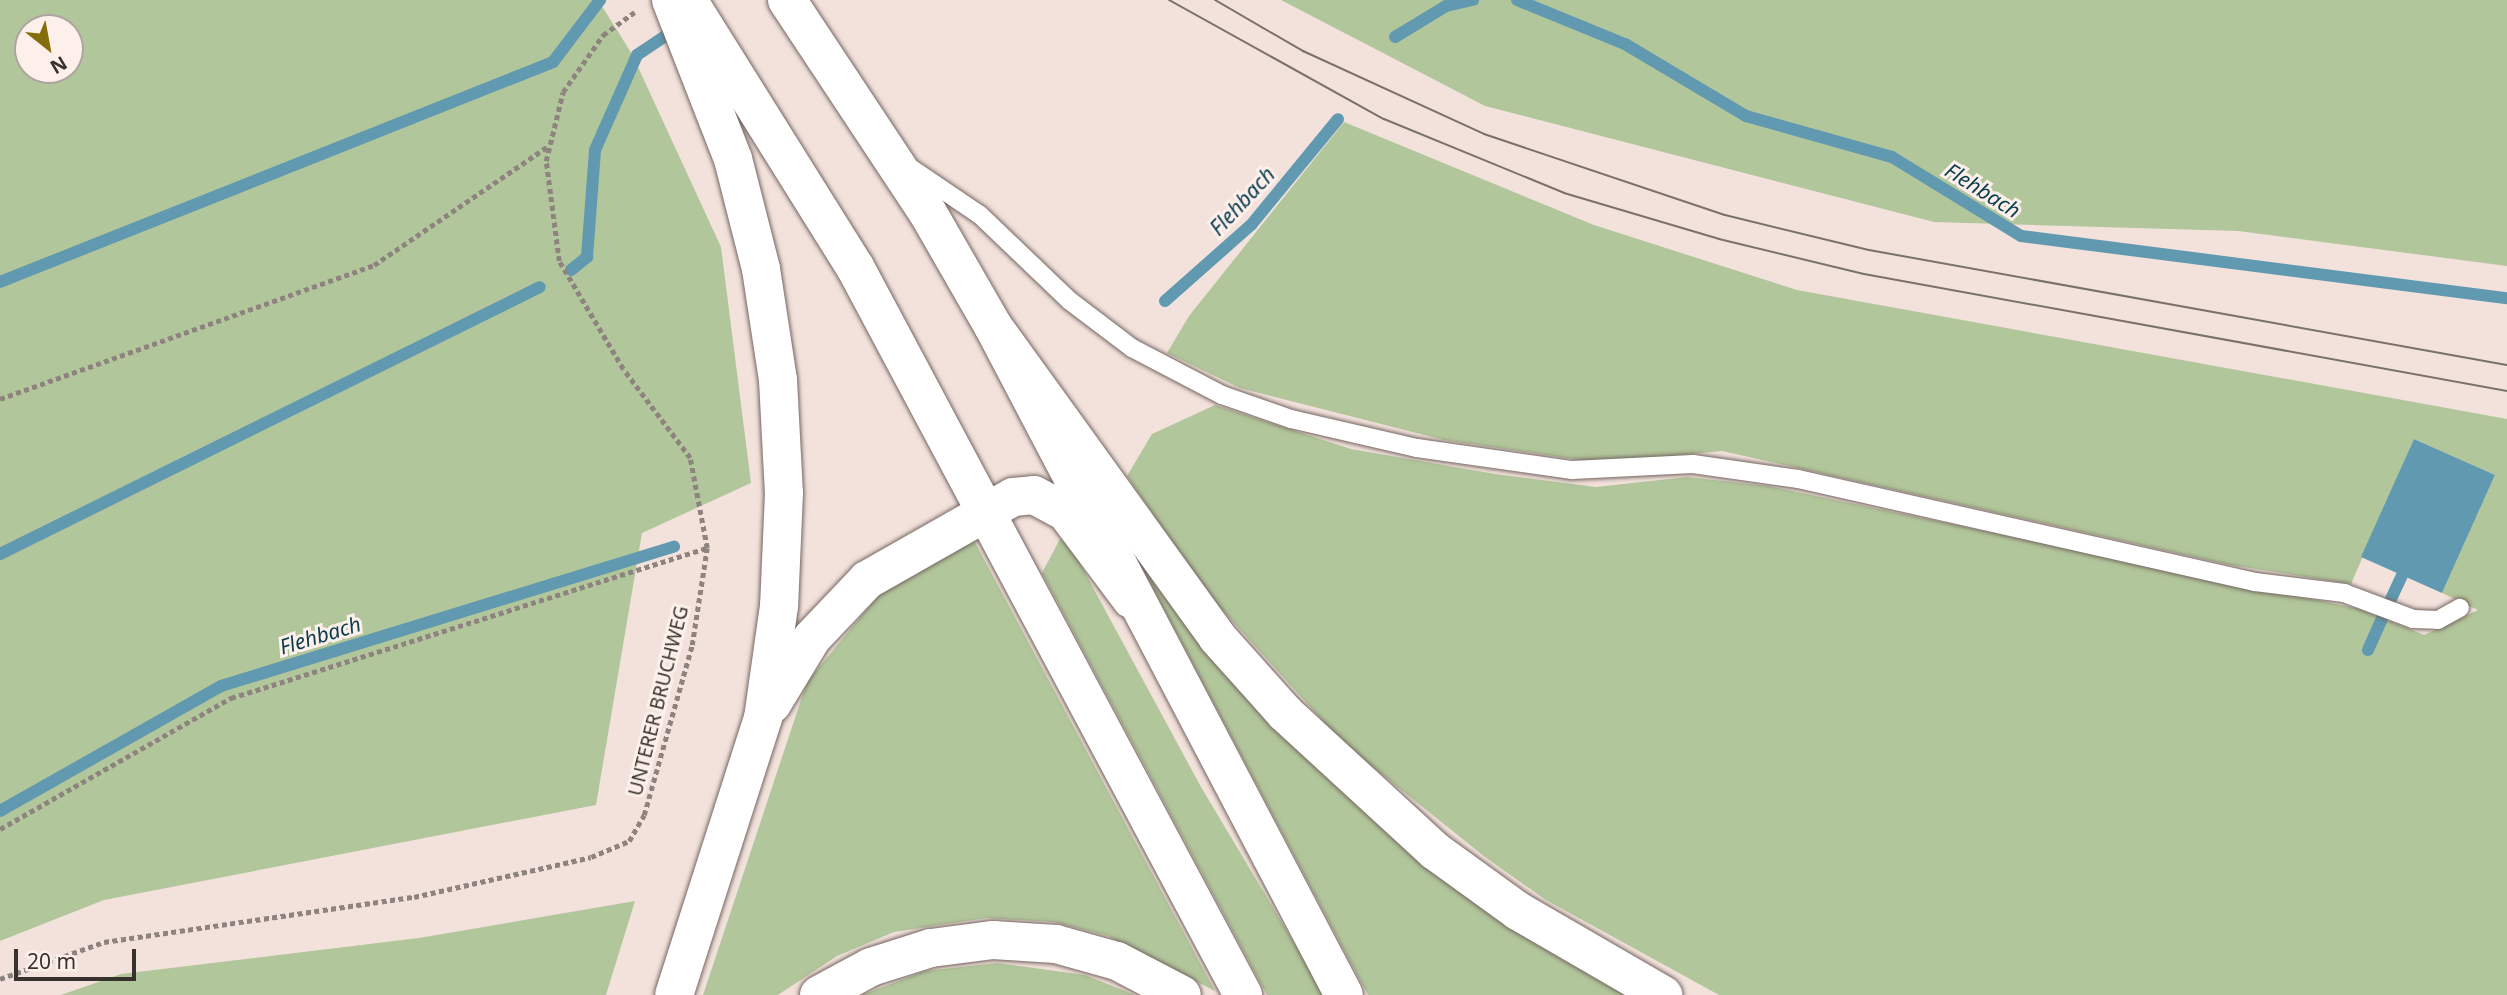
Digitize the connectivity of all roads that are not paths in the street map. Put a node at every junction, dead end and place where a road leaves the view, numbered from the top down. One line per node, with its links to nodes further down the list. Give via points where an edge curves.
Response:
1 (688, 0): 6 (main road, via 752,93)
2 (787, 0): 4 (main road)
3 (656, 4): 9 (main road, via 716,114 761,269 778,380 783,531)
4 (892, 156): 5 (main road); 8 (lane, via 980,215 1070,301 1132,348 1212,391 1291,419 1417,448 1572,470 1693,464 1786,478 2255,582 2344,593 2413,619 2438,620)
5 (993, 326): 7 (main road); 15 (main road, via 1217,637 1285,713 1435,851 1518,911)
6 (987, 507): 7 (main road, via 1034,495 1050,501 1066,512); 9 (main road, via 894,560 836,608); 13 (main road)
7 (1131, 598): 14 (main road)
8 (2460, 608)
9 (763, 718): 10 (main road)
10 (674, 995)
11 (819, 995): 12 (main road, via 870,967 931,948 993,940 1056,944 1117,961)
12 (1182, 995)
13 (1243, 995)
14 (1344, 995)
15 (1664, 995)

